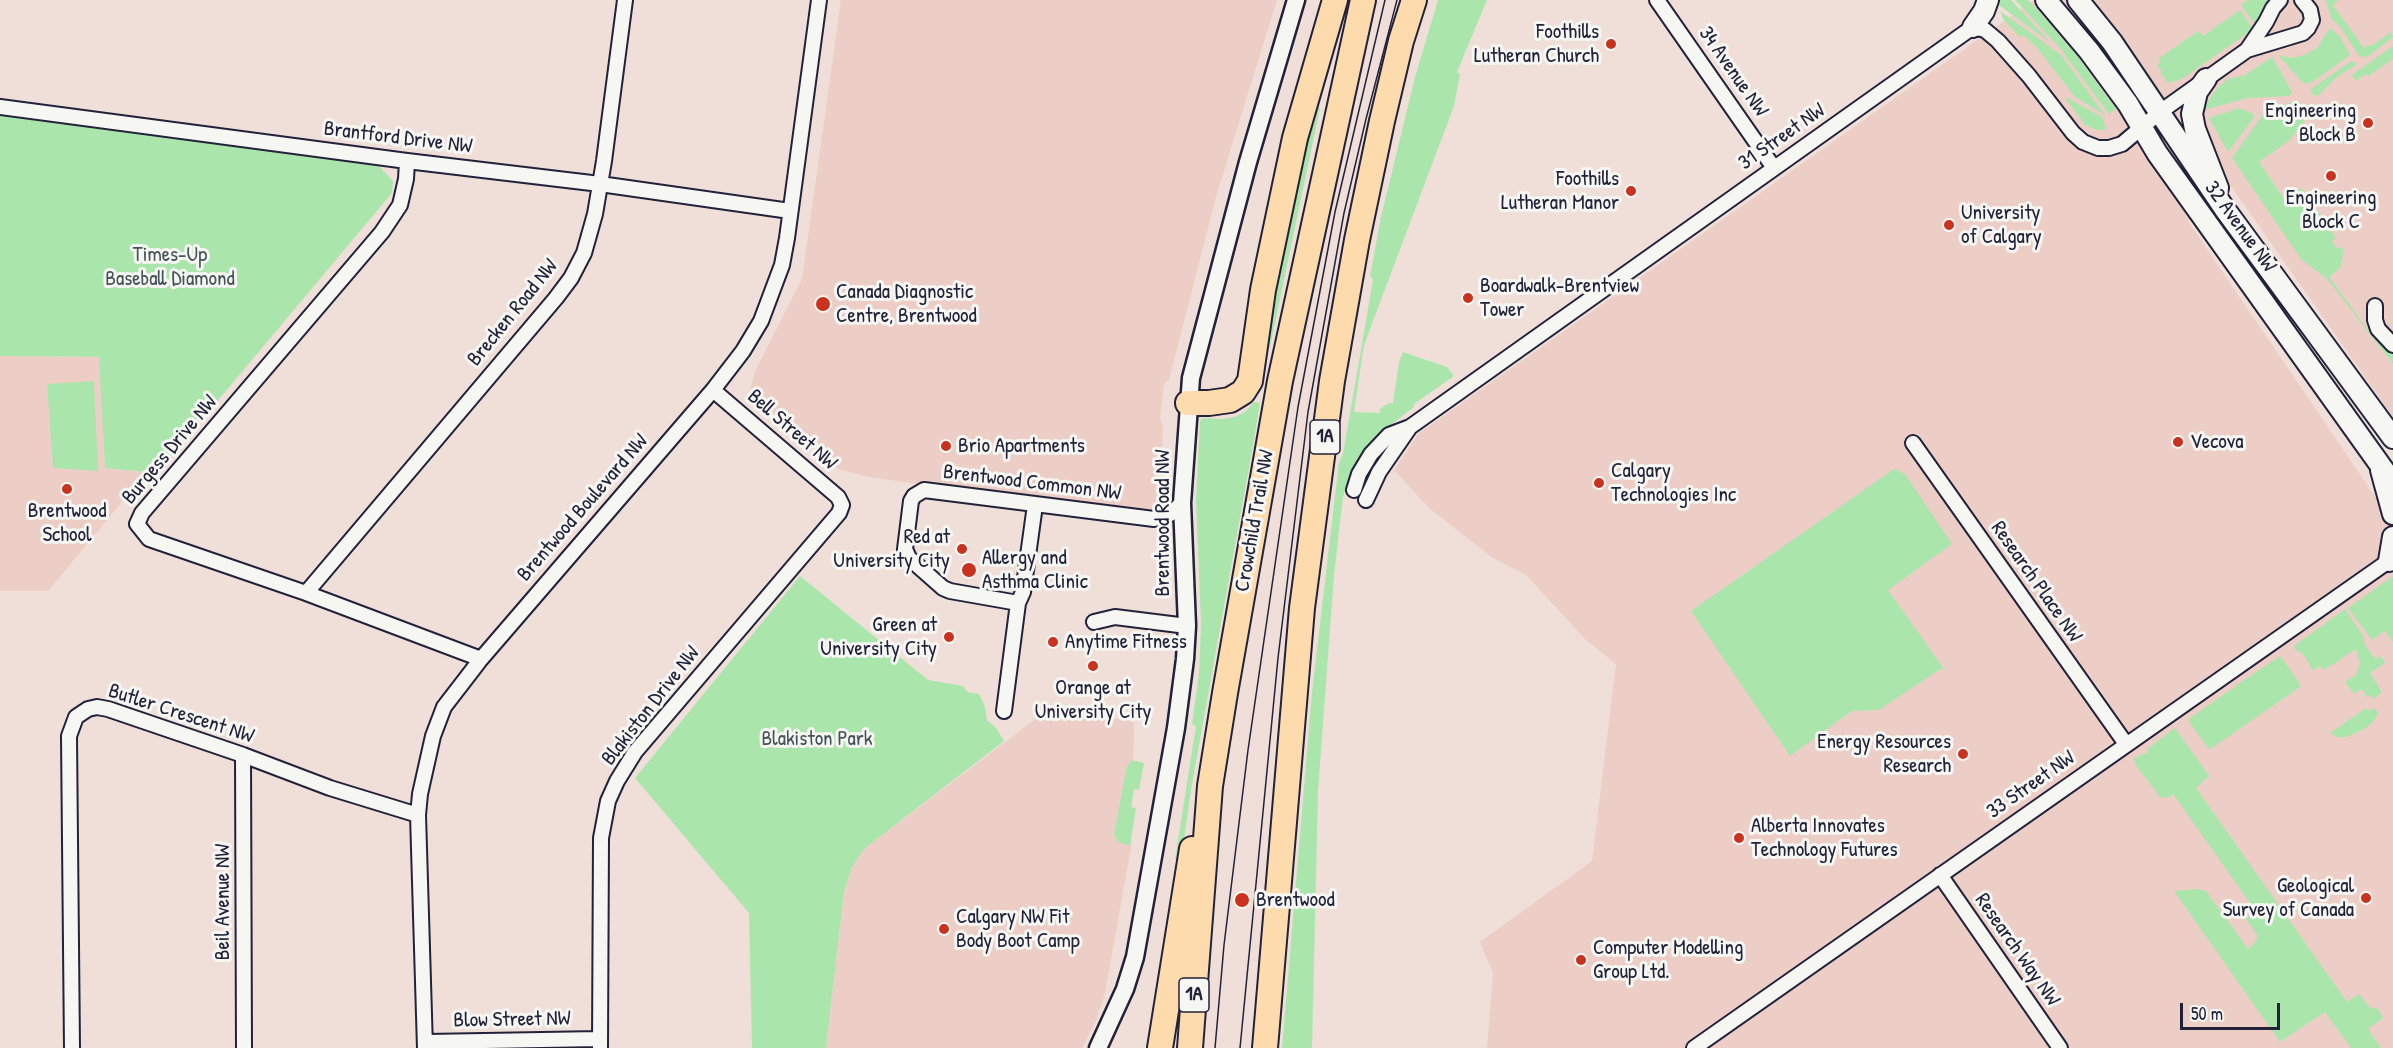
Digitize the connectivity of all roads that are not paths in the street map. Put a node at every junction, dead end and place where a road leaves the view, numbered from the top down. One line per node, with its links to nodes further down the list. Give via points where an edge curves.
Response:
1 (625, 0): 21 (street, Brecken Road NW)
2 (819, 0): 23 (street, Brentwood Boulevard NW)
3 (1296, 0): 27 (street, Brentwood Road NW, via 1216,277)
4 (1335, 0): 27 (highway, via 1295,138 1263,290 1250,381 1243,392 1230,400)
5 (1363, 0): 49 (highway, Crowchild Trail NW / 1A, via 1280,381)
6 (1414, 0): 59 (highway, 1A, via 1382,121 1332,381 1302,608)
7 (1657, 0): 20 (street, 34 Avenue NW)
8 (1988, 0): 13 (main road)
9 (2046, 0): 18 (main road, 32 Avenue NW, via 2089,51)
10 (2078, 0): 17 (main road, 32 Avenue NW)
11 (2301, 0): 14 (street, via 2310,10 2312,20 2303,33)
12 (2276, 3): 14 (street)
13 (1973, 27): 18 (street, via 1998,40 2083,142 2109,148 2122,144); 20 (street, 31 Street NW)
14 (2247, 50): 15 (street)
15 (2206, 79): 17 (street); 22 (main road, via 2197,92 2192,114)
16 (0, 107): 19 (street, Brantford Drive NW)
17 (2160, 112): 18 (street); 22 (main road, 32 Avenue NW)
18 (2142, 128): 31 (main road, 32 Avenue NW)
19 (407, 161): 21 (street, Brantford Drive NW); 41 (street, Burgess Drive NW, via 400,205 382,232 141,513 137,524 149,539)
20 (1774, 168): 28 (street, 31 Street NW)
21 (600, 184): 23 (street, Brantford Drive NW); 41 (street, Brecken Road NW, via 584,253 571,278)
22 (2224, 207): 29 (main road, 32 Avenue NW)
23 (790, 211): 26 (street, Brentwood Boulevard NW, via 782,265 761,321)
24 (2375, 306): 25 (street, via 2378,329)
25 (2393, 345)
26 (713, 390): 36 (street, Bell Street NW, via 838,497); 45 (street, Brentwood Boulevard NW)
27 (1188, 403): 35 (street, Brentwood Road NW)
28 (1410, 427): 33 (street, 31 Street NW, via 1389,435 1371,454); 34 (street, 31 Street NW, via 1379,472)
29 (2393, 438)
30 (1913, 443): 47 (street, Research Place NW)
31 (2378, 462): 32 (main road, 32 Avenue NW); 38 (main road)
32 (2393, 483)
33 (1354, 490)
34 (1366, 500)
35 (1182, 503): 37 (street, Brentwood Common NW, via 1170,514 1154,519); 44 (street, Brentwood Road NW)
36 (842, 505): 52 (street, Blakiston Drive NW, via 635,752 617,782 601,838)
37 (1035, 505): 42 (street, via 1023,592); 42 (street, Brentwood Common NW, via 924,490 911,501 905,549 909,558 950,591)
38 (2393, 513)
39 (2393, 537): 40 (main road)
40 (2391, 559): 47 (street, 33 Street NW)
41 (306, 593): 45 (street, Burgess Drive NW)
42 (1018, 603): 46 (street)
43 (1094, 622): 44 (street, via 1115,617)
44 (1187, 626): 56 (street, Brentwood Road NW, via 1176,728 1135,957)
45 (481, 659): 50 (street, Brentwood Boulevard NW, via 444,707 433,736)
46 (1004, 711)
47 (2126, 744): 51 (street, 33 Street NW)
48 (243, 755): 50 (street, Butler Crescent NW); 54 (street, Butler Crescent NW, via 108,709 88,709 76,717 69,736); 55 (street, Beil Avenue NW)
49 (1210, 786): 57 (highway, via 1190,857); 58 (highway, Crowchild Trail NW / 1A)
50 (418, 815): 53 (street, Brentwood Boulevard NW)
51 (1940, 875): 60 (street, 33 Street NW); 61 (street, Research Way NW)
52 (600, 1044): 53 (street, Blow Street NW)
53 (425, 1045)
54 (72, 1048)
55 (244, 1048)
56 (1098, 1048)
57 (1160, 1048)
58 (1190, 1048)
59 (1265, 1048)
60 (1694, 1048)
61 (2060, 1048)

